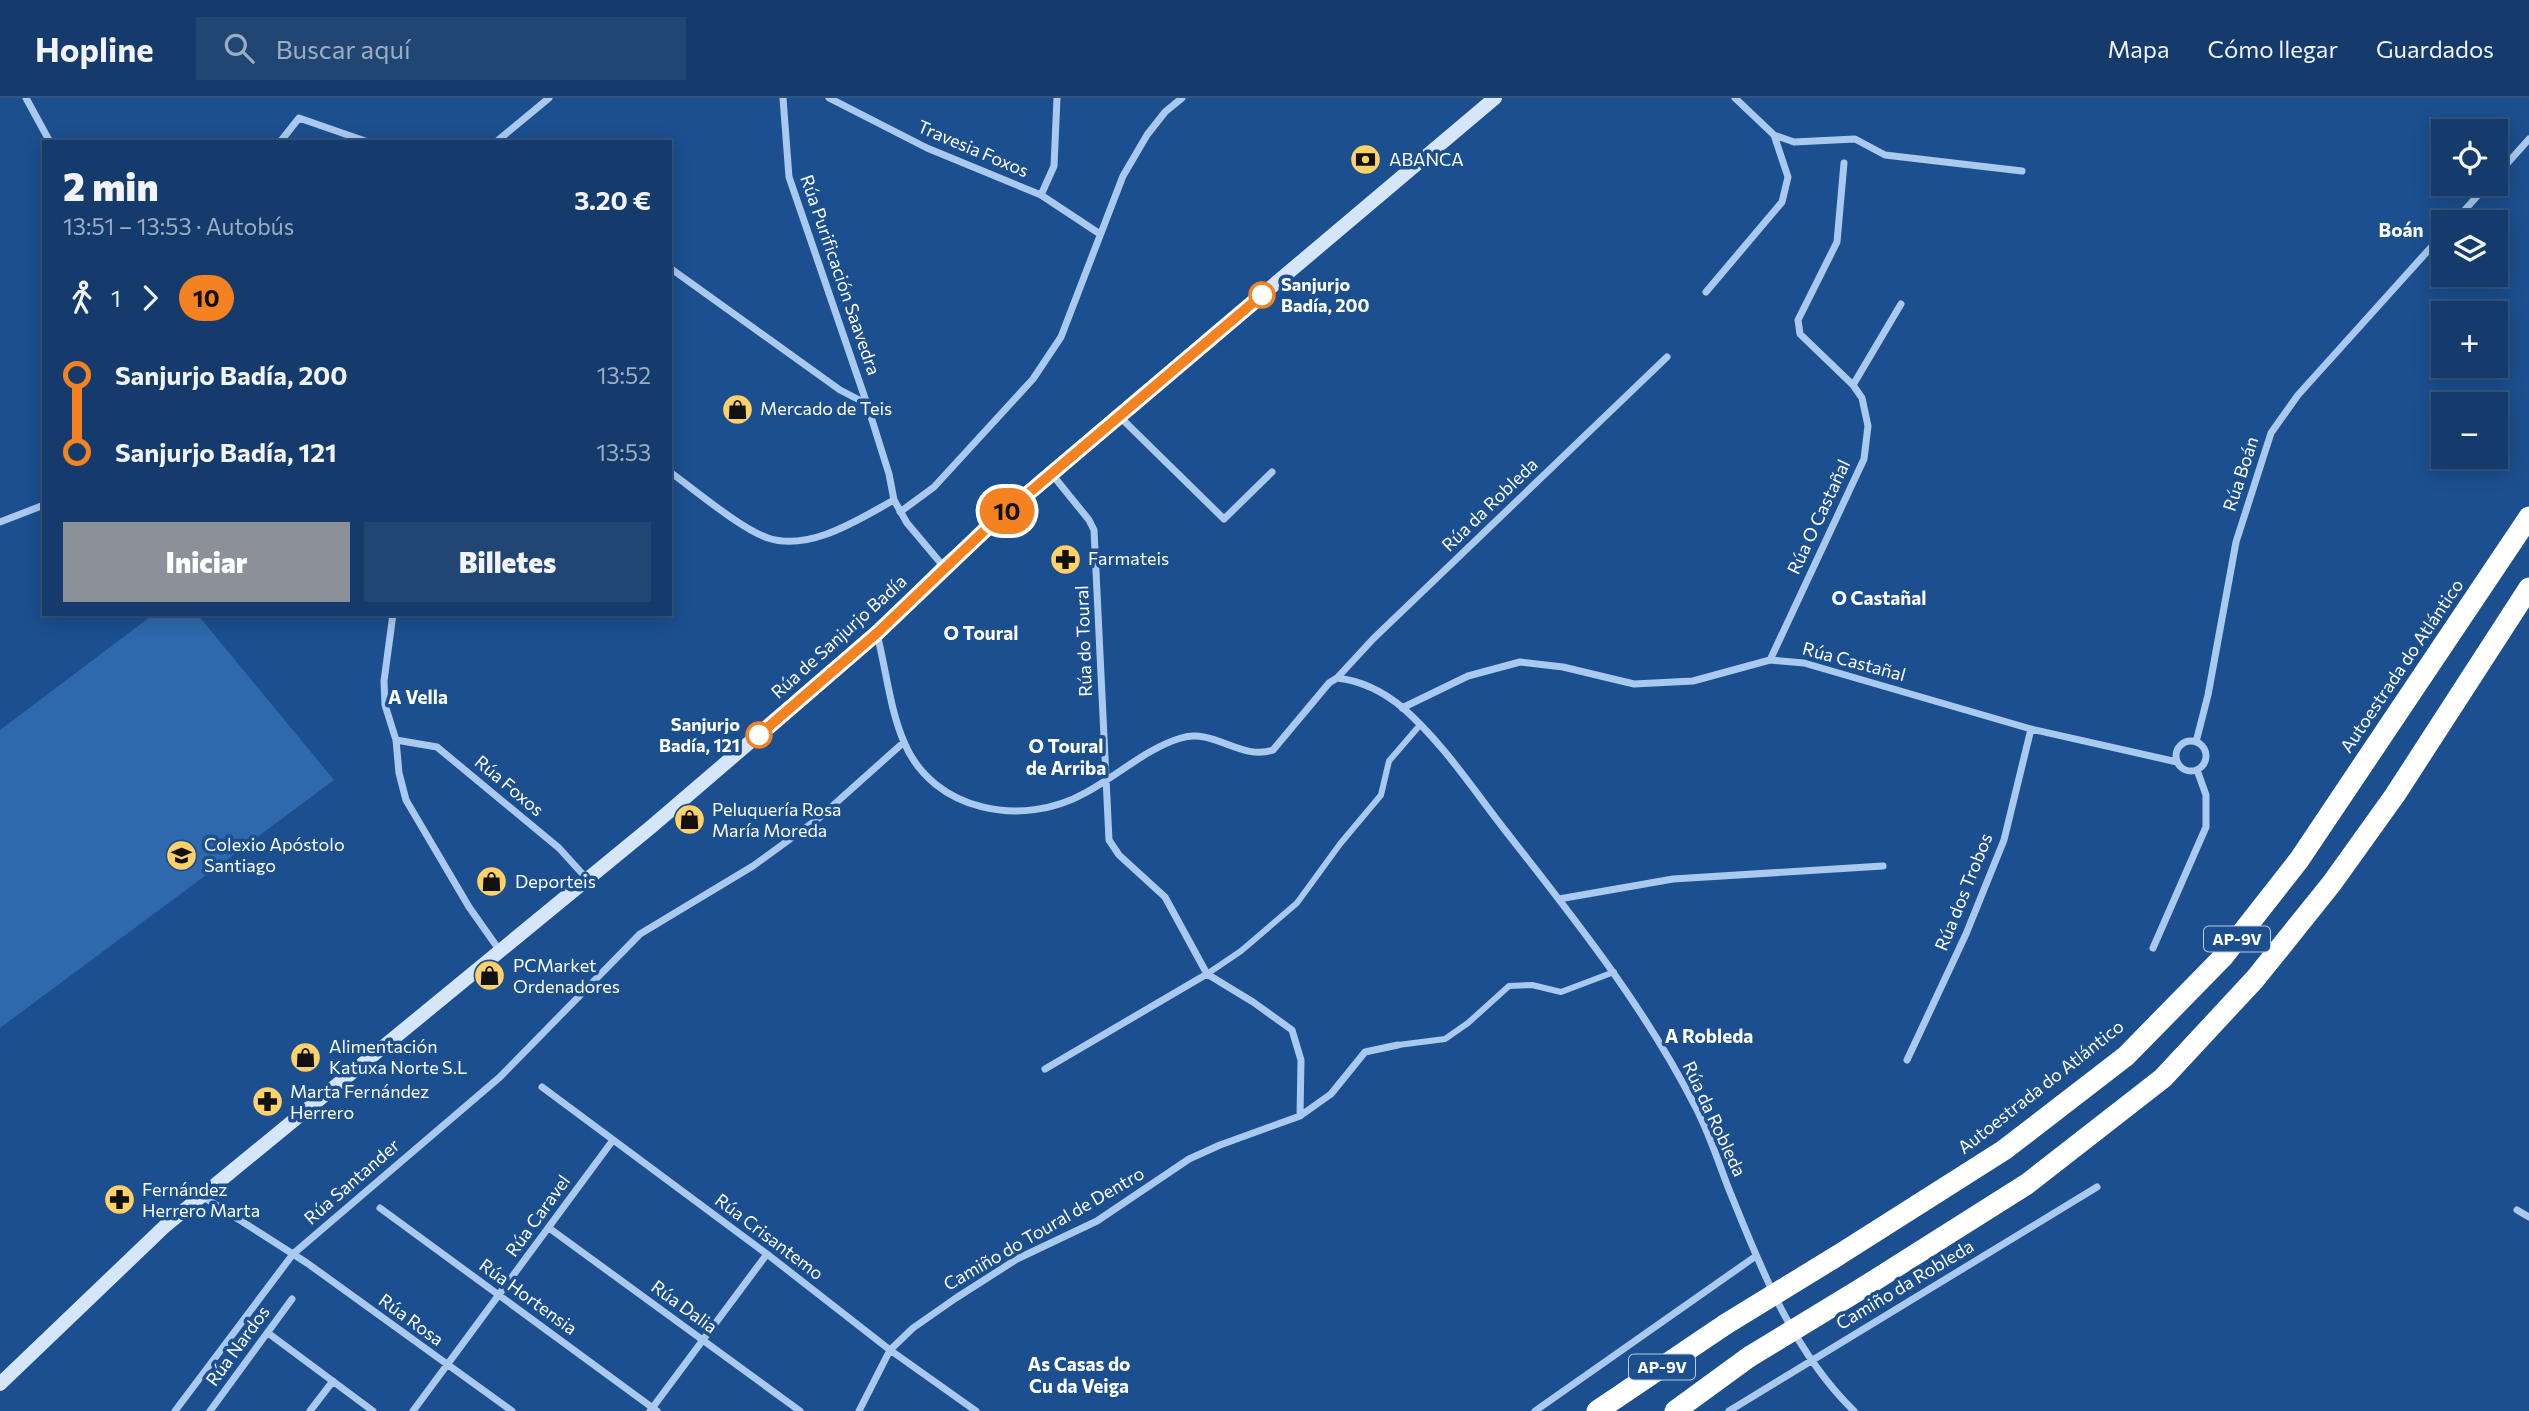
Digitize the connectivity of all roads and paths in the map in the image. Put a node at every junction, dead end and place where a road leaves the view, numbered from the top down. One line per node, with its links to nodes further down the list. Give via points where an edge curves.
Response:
1 (26, 98): 11 (street)
2 (549, 98): 14 (street)
3 (783, 98): 28 (street, Rúa Purificación Saavedra, via 789,177)
4 (829, 98): 18 (street, Travesia Foxos, via 927,148)
5 (1057, 98): 18 (street, via 1054,166)
6 (1182, 98): 21 (street, via 1147,135 1123,176)
7 (1495, 98): 29 (main road, Rúa de Sanjurjo Badía)
8 (1735, 98): 9 (street)
9 (1773, 135): 17 (street, via 1794,142 1855,139 1885,155); 24 (street, via 1787,177 1783,202)
10 (2529, 139): 16 (street)
11 (49, 140)
12 (282, 140): 13 (street, via 299,118)
13 (362, 140)
14 (498, 140)
15 (1844, 163): 27 (street, Rúa O Castañal, via 1837,242 1798,320 1800,334)
16 (2508, 163)
17 (2022, 171)
18 (1041, 195): 21 (street, Travesia Foxos)
19 (2477, 196): 20 (street)
20 (2465, 210)
21 (1100, 234): 35 (street, via 1061,337 1033,379 934,487)
22 (2431, 247): 49 (street, Rúa Boán, via 2298,395 2270,433 2236,541)
23 (672, 269): 28 (street)
24 (1706, 292)
25 (1901, 304): 27 (street)
26 (1667, 357): 43 (street, Rúa da Robleda)
27 (1853, 385): 42 (street, Rúa O Castañal, via 1862,398 1868,426 1864,460)
28 (867, 404): 33 (street, Rúa Purificación Saavedra)
29 (1120, 417): 30 (street, via 1224,519); 32 (main road, Rúa de Sanjurjo Badía)
30 (1272, 472)
31 (672, 473): 33 (street, via 749,528 789,541 833,530)
32 (1051, 473): 38 (main road, Rúa de Sanjurjo Badía); 52 (street, Rúa do Toural, via 1094,530)
33 (894, 499): 35 (street, Rúa Purificación Saavedra)
34 (42, 506): 37 (street)
35 (900, 512): 38 (street, Rúa Purificación Saavedra)
36 (2529, 517): 95 (highway, Autoestrada do Atlántico / AP-9V, bridge, via 2299,860 2223,957 2126,1056 2004,1150 1726,1324)
37 (0, 522)
38 (944, 567): 41 (main road, Rúa de Sanjurjo Badía)
39 (2529, 588): 96 (highway, AP-9V, bridge, via 2395,795 2332,883 2255,979 2163,1078 2027,1184 1749,1357)
40 (393, 616): 47 (street, via 384,681 385,705)
41 (877, 633): 48 (street, Rúa da Robleda); 54 (main road, Rúa de Sanjurjo Badía)
42 (1770, 660): 44 (street, Rúa Castañal, via 1693,681 1634,684 1520,662 1468,676); 46 (street, Rúa Castañal, via 1804,663)
43 (1338, 678): 44 (street, Rúa da Robleda, via 1369,685); 52 (street, Rúa da Robleda, via 1273,750 1249,752 1202,736 1185,737)
44 (1402, 708): 45 (street, Rúa da Robleda)
45 (1420, 725): 55 (street, Rúa da Robleda); 59 (street, via 1389,761 1381,795 1297,903)
46 (2031, 729): 50 (street, Rúa Castañal); 61 (street, Rúa dos Trobos, via 2004,840)
47 (396, 740): 54 (street, Rúa Foxos, via 438,747 559,848); 57 (street, via 406,800 474,916)
48 (904, 742): 52 (street, Rúa da Robleda, via 925,776 946,793 991,810 1044,808 1068,801); 72 (street, Rúa Santander, via 819,818 753,866 640,934 500,1077)
49 (2196, 742): 50 (street, via 2182,745); 51 (street, via 2206,753)
50 (2177, 762): 51 (street, via 2187,770)
51 (2197, 770): 56 (street, via 2206,795 2206,827)
52 (1105, 780): 59 (street, via 1110,840 1119,855 1165,897)
53 (1883, 866): 55 (street, via 1673,879)
54 (588, 880): 57 (main road, Rúa de Sanjurjo Badía)
55 (1559, 899): 58 (street, Rúa da Robleda)
56 (2153, 948)
57 (500, 951): 67 (main road, Rúa de Sanjurjo Badía)
58 (1614, 972): 60 (street, Camiño do Toural de Dentro, via 1561,992 1532,985 1509,986 1445,1039); 74 (street, Rúa da Robleda, via 1659,1039 1698,1111)
59 (1207, 974): 62 (street); 64 (street, via 1292,1030 1301,1060)
60 (1398, 1045): 64 (street, Camiño do Toural de Dentro, via 1366,1052 1331,1094)
61 (1907, 1060)
62 (1045, 1069)
63 (542, 1087): 65 (street, Rúa Crisantemo)
64 (1300, 1116): 79 (street, Camiño do Toural de Dentro, via 1189,1159 1097,1221 1017,1259 966,1291)
65 (614, 1140): 71 (street, Rúa Caravel); 73 (street, Rúa Crisantemo)
66 (2097, 1187): 80 (street, Camiño da Robleda)
67 (201, 1195): 72 (street); 83 (main road, Rúa de Sanjurjo Badía)
68 (380, 1208): 75 (street, Rúa Hortensia)
69 (2516, 1210): 70 (street)
70 (2529, 1217)
71 (549, 1228): 75 (street, Rúa Caravel); 78 (street, Rúa Dalia)
72 (293, 1254): 81 (street, Rúa Rosa); 85 (street, Rúa Santander)
73 (767, 1254): 78 (street); 79 (street, Rúa Crisantemo)
74 (1756, 1256): 80 (street, Rúa da Robleda); 94 (street)
75 (499, 1295): 81 (street, Rúa Caravel); 84 (street, Rúa Hortensia)
76 (292, 1299): 77 (street, Rúa Nardos)
77 (268, 1333): 82 (street); 86 (street, Rúa Nardos)
78 (703, 1340): 84 (street); 91 (street, Rúa Dalia)
79 (890, 1350): 92 (street); 93 (street, Rúa Crisantemo)
80 (1811, 1360): 97 (street, Camiño da Robleda); 98 (street, Rúa da Robleda)
81 (447, 1366): 89 (street, Rúa Caravel); 90 (street, Rúa Rosa)
82 (333, 1381): 87 (street); 88 (street)
83 (0, 1384)
84 (653, 1410)
85 (175, 1411)
86 (210, 1411)
87 (310, 1411)
88 (373, 1411)
89 (413, 1411)
90 (512, 1411)
91 (800, 1411)
92 (859, 1411)
93 (976, 1411)
94 (1535, 1411)
95 (1597, 1411)
96 (1675, 1411)
97 (1729, 1411)
98 (1854, 1411)

